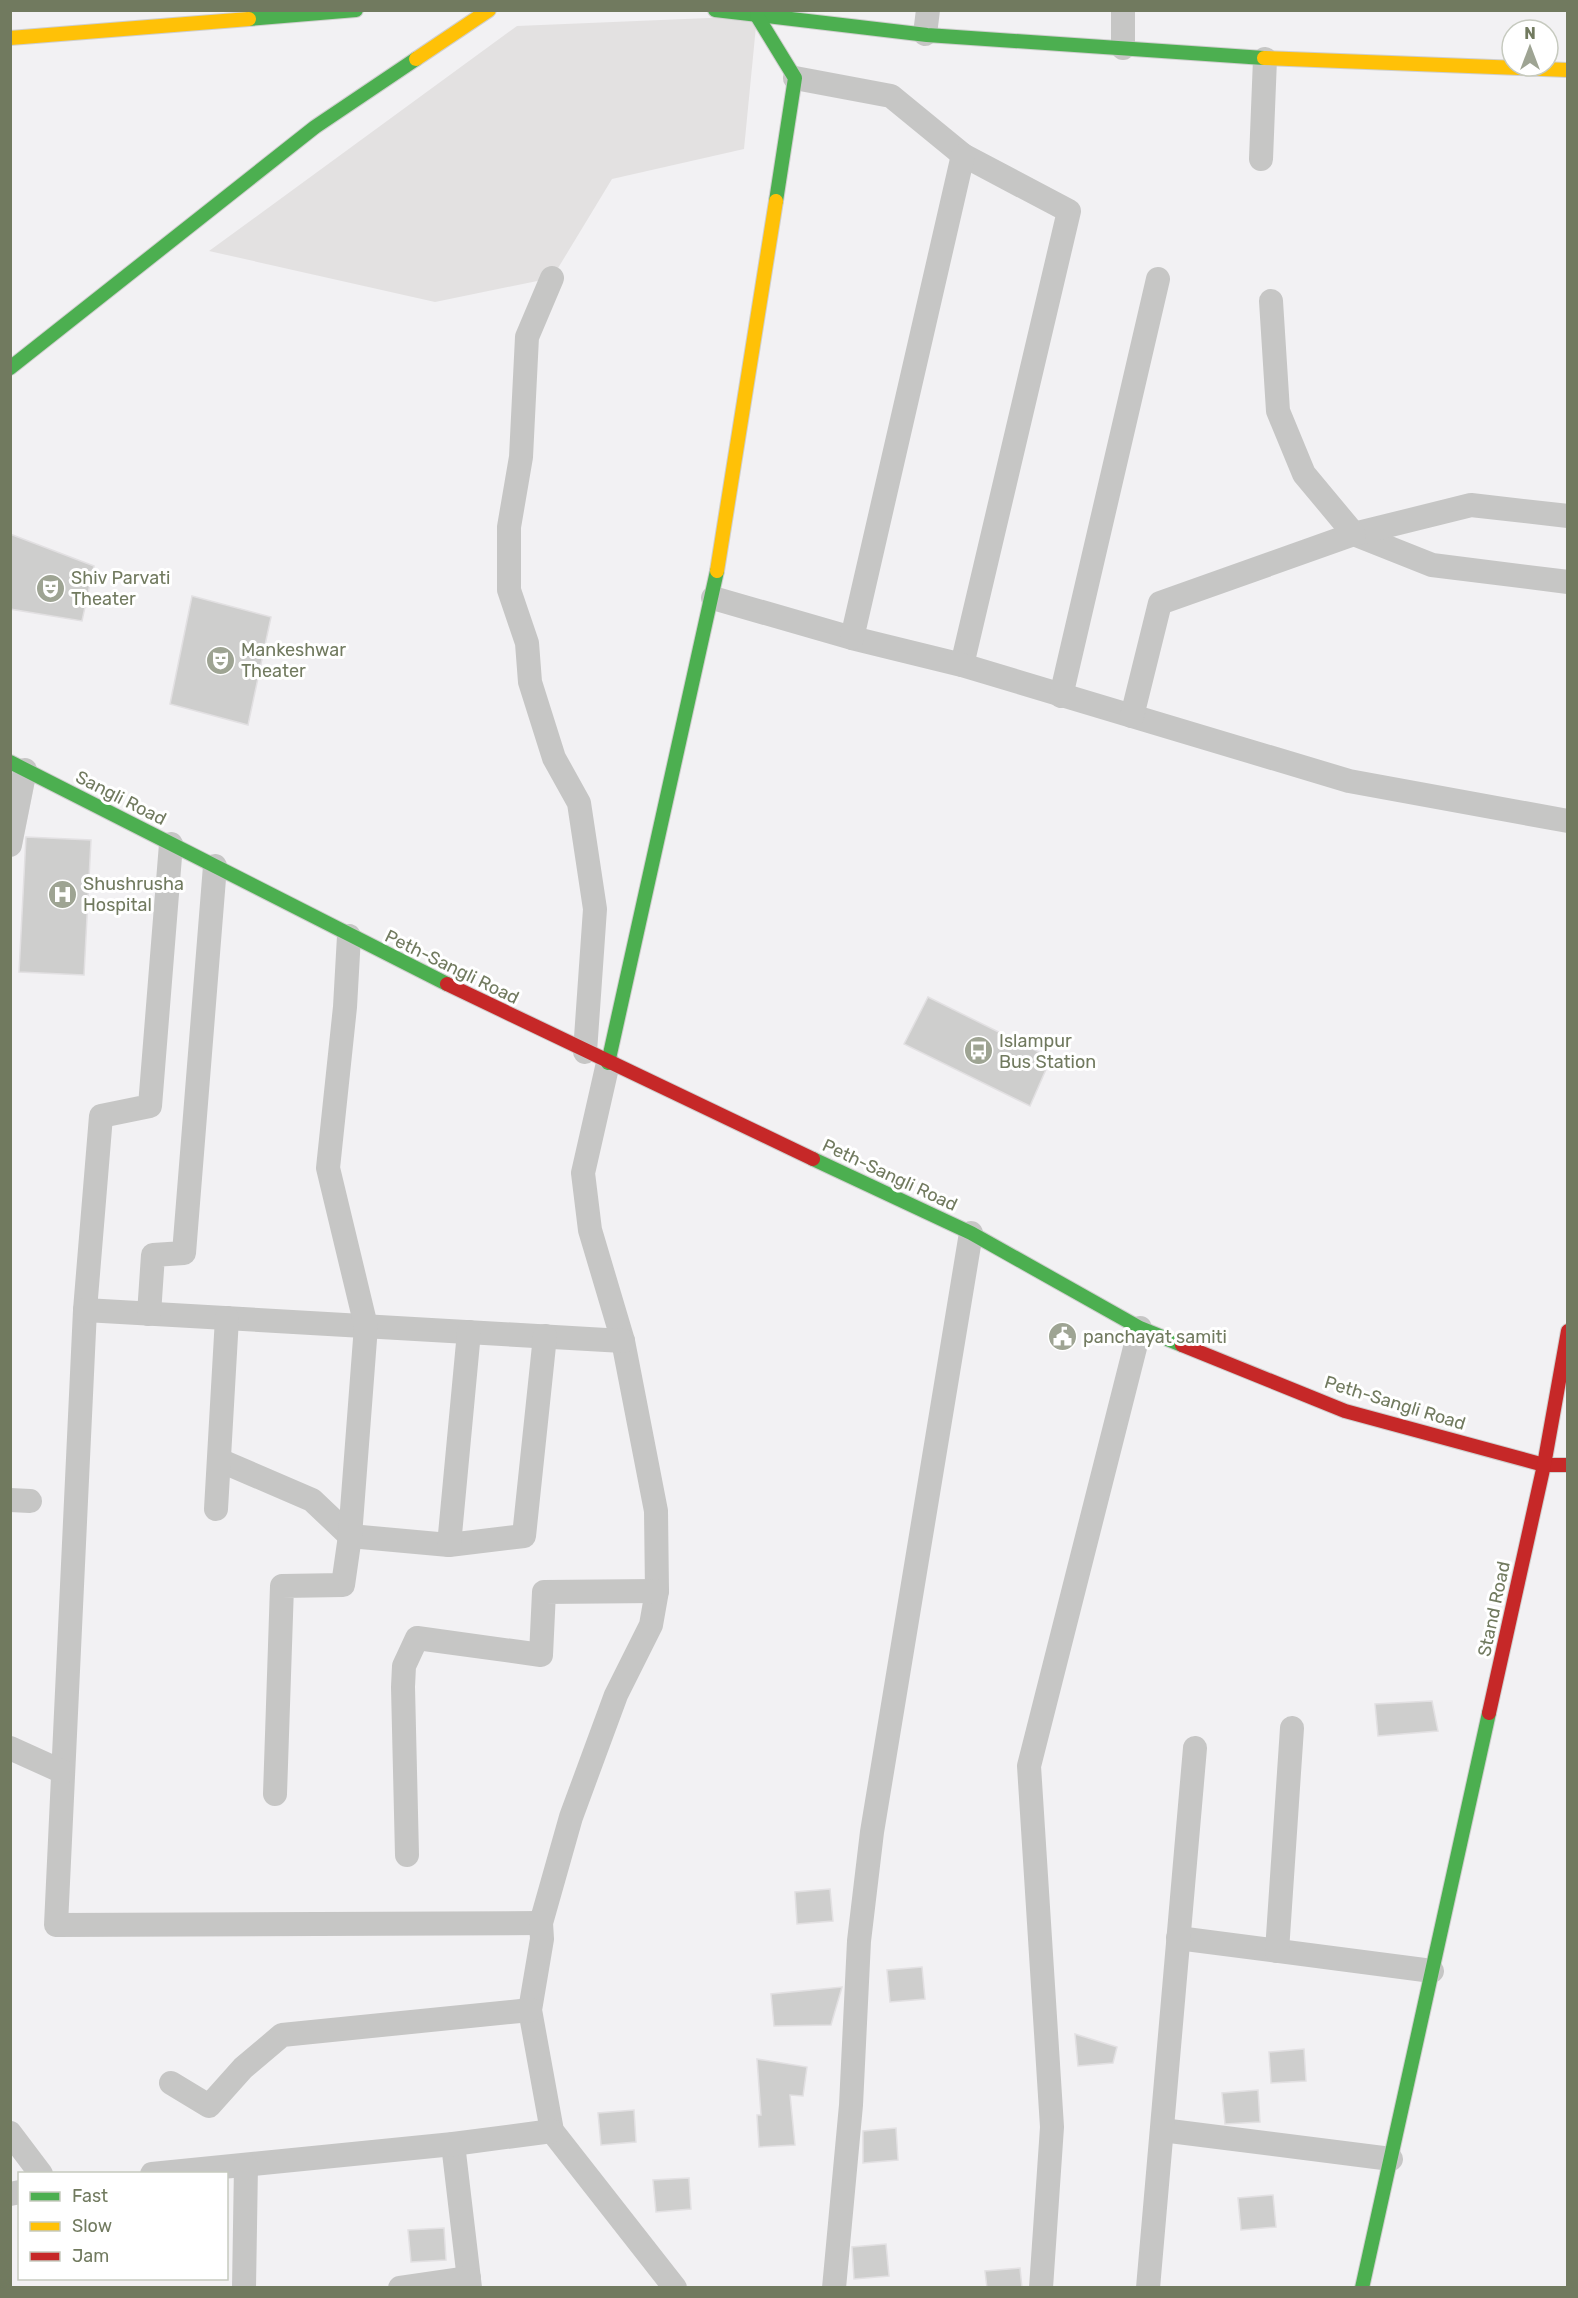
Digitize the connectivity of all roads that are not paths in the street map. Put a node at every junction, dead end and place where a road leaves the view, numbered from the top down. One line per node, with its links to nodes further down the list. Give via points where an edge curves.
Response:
1 (356, 10): 6 (main road)
2 (489, 10): 18 (main road, via 315,127)
3 (715, 10): 5 (main road)
4 (1123, 10): 9 (street)
5 (758, 13): 7 (main road); 12 (main road)
6 (196, 17): 8 (main road)
7 (927, 22): 9 (main road)
8 (10, 38)
9 (1123, 48): 10 (main road)
10 (1265, 59): 11 (main road); 14 (street)
11 (1568, 70)
12 (795, 78): 13 (street, via 891,96); 22 (main road)
13 (963, 155): 23 (street); 24 (street, via 1069,211)
14 (1262, 159)
15 (552, 278): 33 (street, via 527,337 521,457 509,527 509,590 527,643 530,682 554,758 579,802 581,814 596,909)
16 (1158, 279): 25 (street)
17 (1271, 301): 20 (street, via 1278,411 1304,474)
18 (10, 368)
19 (1568, 516): 20 (street, via 1471,505)
20 (1354, 534): 21 (street, via 1432,565); 26 (street, via 1160,603)
21 (1568, 582)
22 (713, 598): 23 (street); 34 (main road)
23 (852, 638): 24 (street)
24 (962, 665): 25 (street)
25 (1061, 696): 26 (street)
26 (1132, 716): 28 (street, via 1348,781)
27 (18, 766): 29 (main road, Sangli Road); 30 (street)
28 (1568, 821)
29 (171, 844): 31 (main road, Sangli Road); 36 (street, via 150,1106 101,1116)
30 (10, 845)
31 (215, 866): 32 (main road, Peth-Sangli Road); 37 (street, via 184,1253 153,1255)
32 (349, 936): 33 (main road, Peth-Sangli Road); 39 (street, via 328,1168)
33 (585, 1052): 34 (main road, Peth-Sangli Road)
34 (608, 1064): 35 (main road, Peth-Sangli Road); 44 (street, via 583,1173 590,1230)
35 (971, 1233): 40 (main road, Peth-Sangli Road); 76 (street, via 872,1832 859,1941 851,2105)
36 (85, 1310): 37 (street); 55 (street)
37 (149, 1314): 38 (street)
38 (227, 1318): 39 (street); 45 (street)
39 (366, 1326): 42 (street); 49 (street)
40 (1140, 1328): 46 (main road, Peth-Sangli Road, via 1345,1411); 77 (street, via 1029,1766 1052,2127)
41 (1568, 1331): 46 (main road, Stand Road)
42 (469, 1332): 43 (street); 50 (street)
43 (545, 1336): 44 (street); 50 (street, via 524,1536)
44 (623, 1341): 51 (street, via 656,1511)
45 (219, 1460): 48 (street); 49 (street, via 312,1500)
46 (1544, 1465): 47 (main road, Peth-Sangli Road); 61 (main road, Stand Road)
47 (1568, 1465)
48 (216, 1509)
49 (350, 1536): 50 (street); 56 (street, via 343,1585 282,1586)
50 (449, 1545)
51 (657, 1591): 57 (street, via 544,1592 541,1655 417,1638 404,1666 403,1686); 58 (street, via 651,1625 616,1695 571,1817)
52 (1292, 1728): 60 (street)
53 (10, 1748): 55 (street)
54 (1195, 1748): 59 (street)
55 (63, 1772): 58 (street, via 56,1926)
56 (275, 1794)
57 (407, 1855)
58 (541, 1923): 62 (street)
59 (1178, 1938): 60 (street); 64 (street)
60 (1277, 1951): 61 (street)
61 (1432, 1971): 68 (main road, Stand Road)
62 (530, 2010): 63 (street, via 282,2036 243,2068 209,2106); 65 (street)
63 (171, 2084)
64 (1162, 2130): 68 (street); 78 (street)
65 (552, 2131): 67 (street); 75 (street)
66 (10, 2133): 70 (street)
67 (453, 2144): 69 (street); 72 (street)
68 (1390, 2159): 79 (main road, Stand Road)
69 (246, 2165): 71 (street); 73 (street)
70 (39, 2172)
71 (173, 2172)
72 (469, 2283): 74 (street)
73 (244, 2288)
74 (400, 2288)
75 (675, 2288)
76 (834, 2288)
77 (1041, 2288)
78 (1148, 2288)
79 (1362, 2288)

